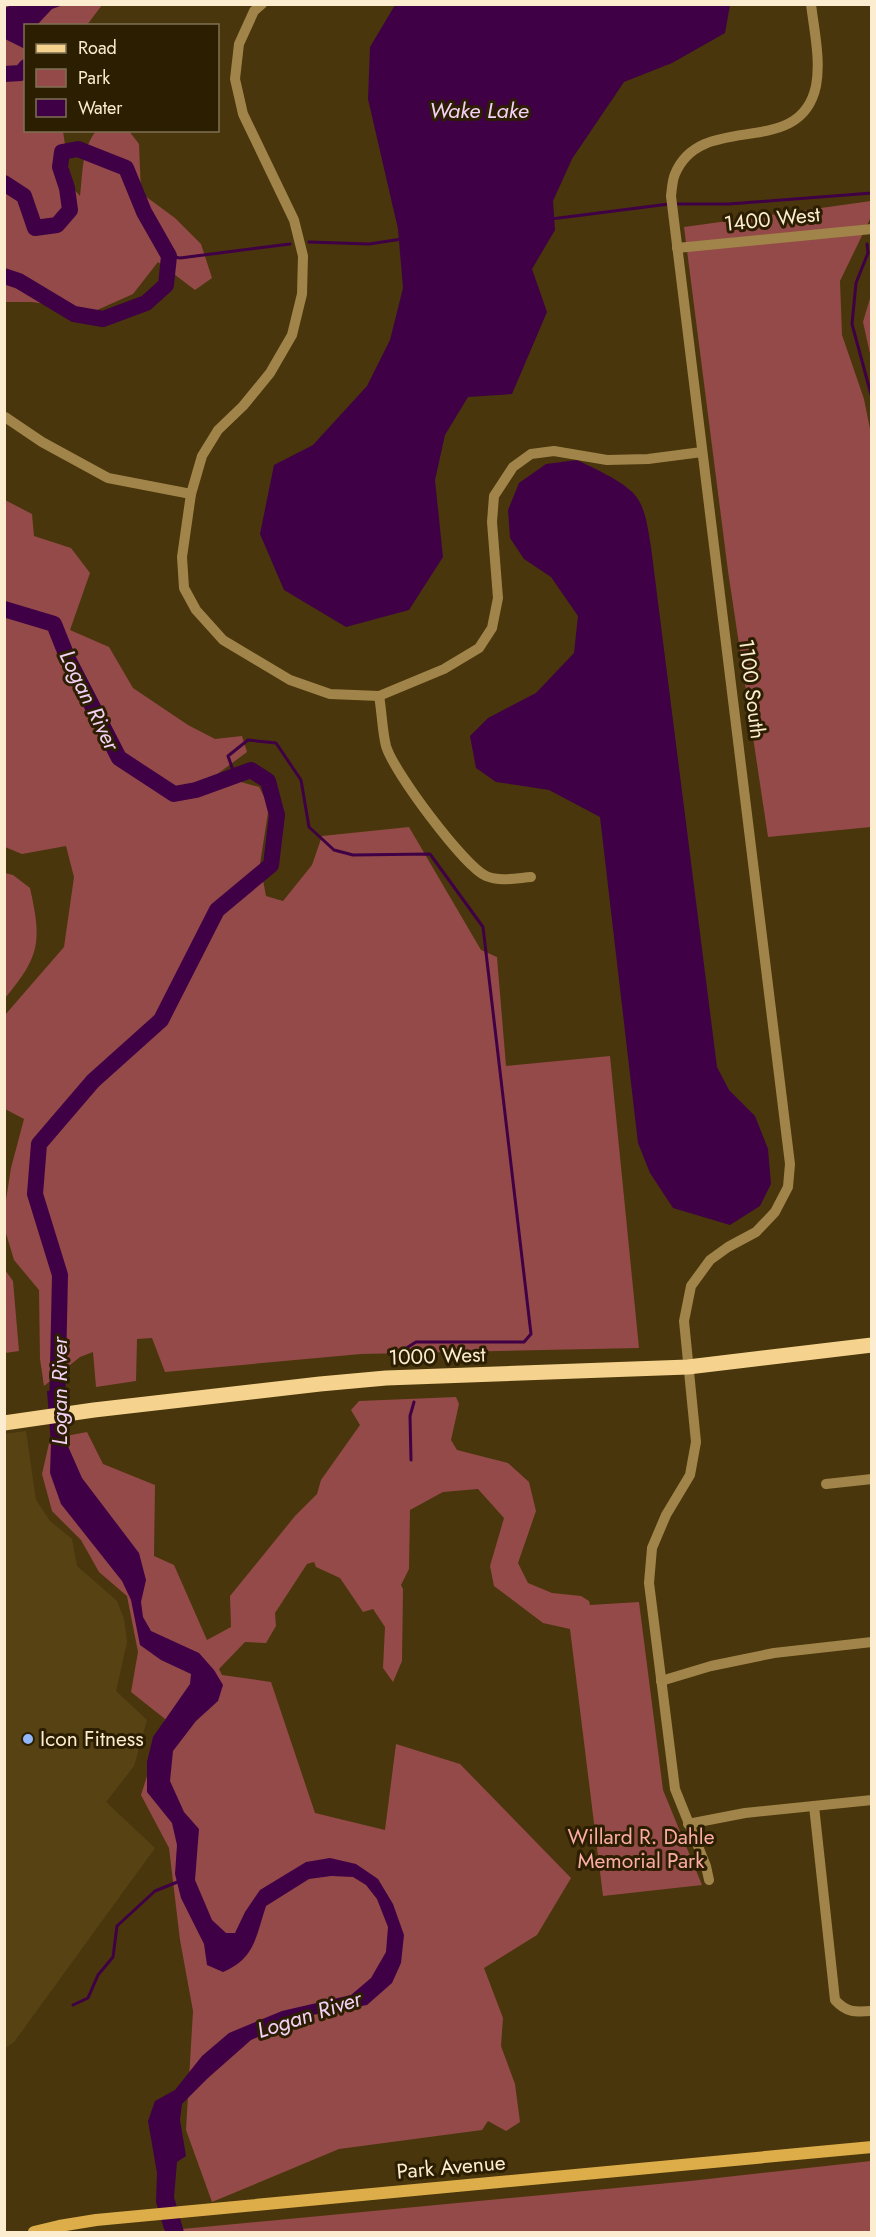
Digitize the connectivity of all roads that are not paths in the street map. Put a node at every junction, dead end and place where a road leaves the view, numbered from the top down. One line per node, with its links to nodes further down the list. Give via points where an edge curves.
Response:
1 (262, 4): 7 (street, via 254,11 239,44 235,79 243,114 294,220 303,256 302,294 292,335 270,373 218,430 202,456)
2 (811, 4): 4 (street, 1100 South, via 818,64 816,87 808,106 793,122 775,131 723,137 704,143 686,156 675,174 671,196)
3 (872, 229): 4 (street, 1400 West)
4 (677, 248): 6 (street, 1100 South)
5 (5, 417): 7 (street, via 108,478)
6 (702, 452): 8 (street, via 607,460 554,451 531,454 513,467 494,496 492,522 498,598 492,628 478,648 444,669); 11 (street, 1100 South, via 790,1164 788,1187 775,1212 756,1232 710,1260 691,1286 684,1321)
7 (191, 494): 8 (street, via 182,557 184,588 196,610 216,632 290,680 330,694)
8 (379, 696): 9 (street, via 387,748 412,793 471,865 485,876 500,880)
9 (531, 877)
10 (872, 1345): 11 (main road, 1000 West)
11 (688, 1366): 12 (main road, 1000 West, via 320,1383); 16 (street, via 696,1442 690,1475 652,1548 649,1583)
12 (4, 1423)
13 (872, 1479): 14 (street)
14 (826, 1484)
15 (872, 1642): 16 (street, via 774,1653 711,1666)
16 (661, 1682): 19 (street, via 675,1788)
17 (872, 1800): 18 (street)
18 (814, 1806): 19 (street); 21 (street, via 836,2000 853,2012)
19 (688, 1824): 20 (street)
20 (709, 1880)
21 (872, 2011)
22 (872, 2147): 23 (street, Park Avenue, via 87,2221)
23 (34, 2232)

